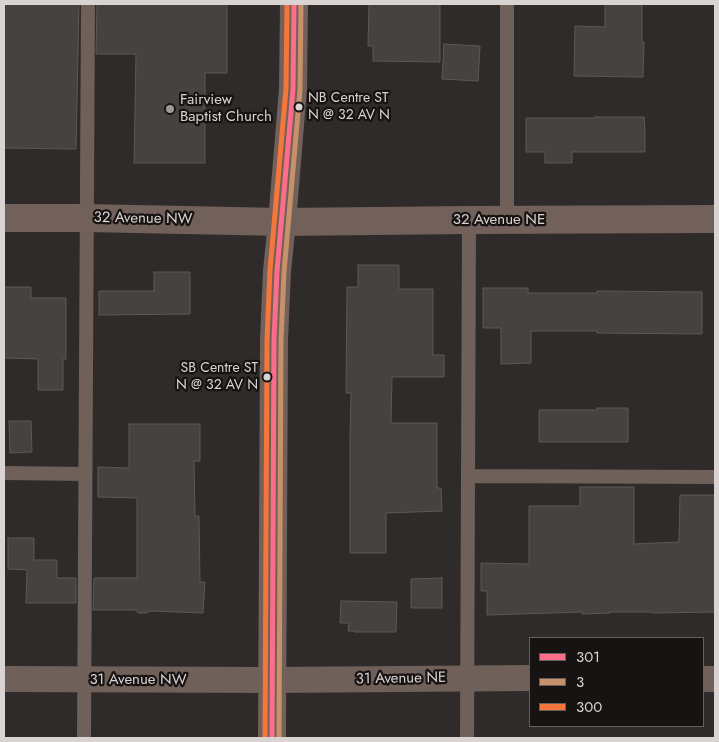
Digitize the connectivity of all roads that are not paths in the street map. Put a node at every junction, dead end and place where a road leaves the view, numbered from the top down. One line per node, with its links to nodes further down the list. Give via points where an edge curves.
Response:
1 (88, 4): 5 (lane)
2 (294, 4): 9 (main road, via 293,89)
3 (506, 4): 8 (lane)
4 (4, 218): 5 (main road, 32 Avenue NW)
5 (86, 218): 9 (main road, 32 Avenue NW); 11 (lane)
6 (715, 219): 8 (main road, 32 Avenue NE)
7 (469, 220): 8 (main road, 32 Avenue NE); 9 (main road, 32 Avenue NE); 12 (lane)
8 (507, 220)
9 (282, 222): 18 (main road, via 274,340)
10 (4, 473): 11 (lane)
11 (85, 474): 16 (lane)
12 (468, 476): 13 (lane); 14 (lane)
13 (715, 477)
14 (467, 678): 15 (street, 31 Avenue NE); 18 (street, 31 Avenue NE); 21 (lane)
15 (529, 678)
16 (84, 679): 17 (street, 31 Avenue NW); 18 (street, 31 Avenue NW); 19 (lane)
17 (4, 680)
18 (272, 680): 20 (main road)
19 (84, 738)
20 (272, 738)
21 (467, 738)

